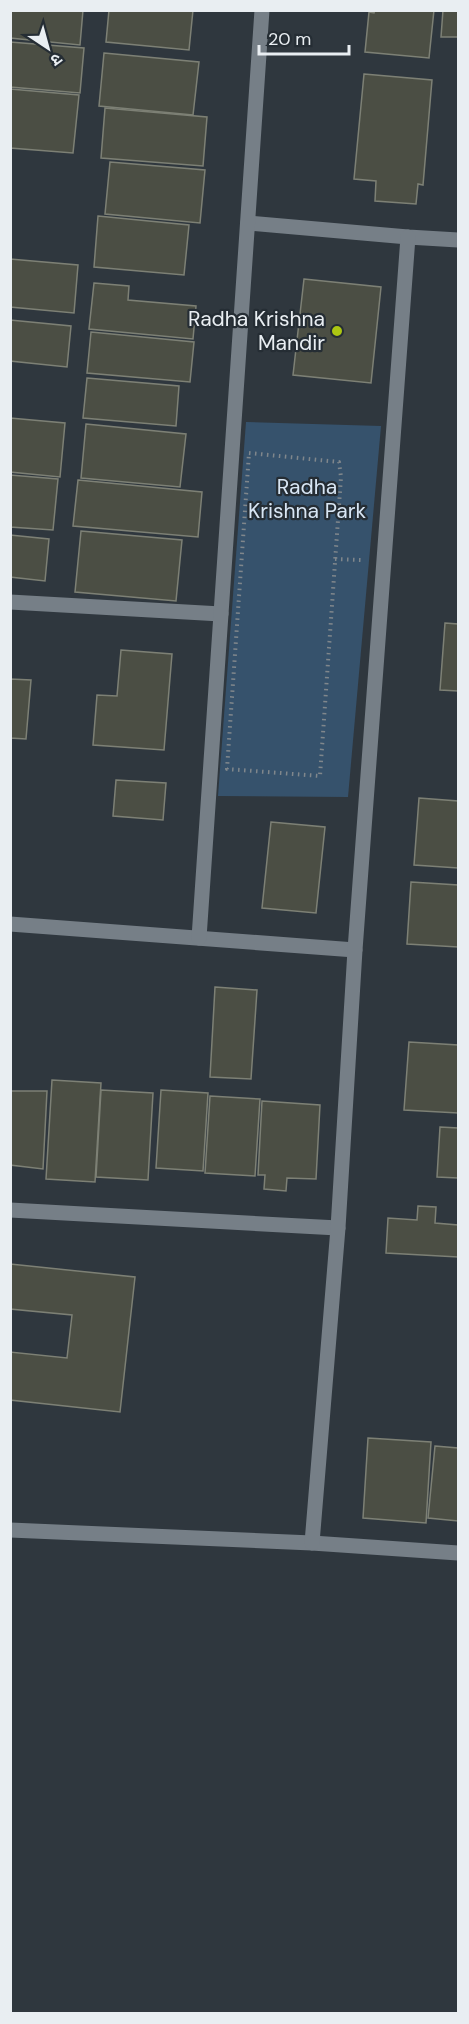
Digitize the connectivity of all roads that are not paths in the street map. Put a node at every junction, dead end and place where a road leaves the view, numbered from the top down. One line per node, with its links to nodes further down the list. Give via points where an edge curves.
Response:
1 (262, 10): 2 (street)
2 (248, 223): 3 (street); 6 (street)
3 (408, 237): 4 (street); 9 (street)
4 (459, 240)
5 (10, 602): 6 (street)
6 (221, 614): 8 (street)
7 (10, 924): 8 (street)
8 (199, 938): 9 (street)
9 (355, 950): 11 (street)
10 (10, 1210): 11 (street)
11 (338, 1228): 13 (street)
12 (10, 1530): 13 (street)
13 (312, 1543): 14 (street)
14 (459, 1553)

